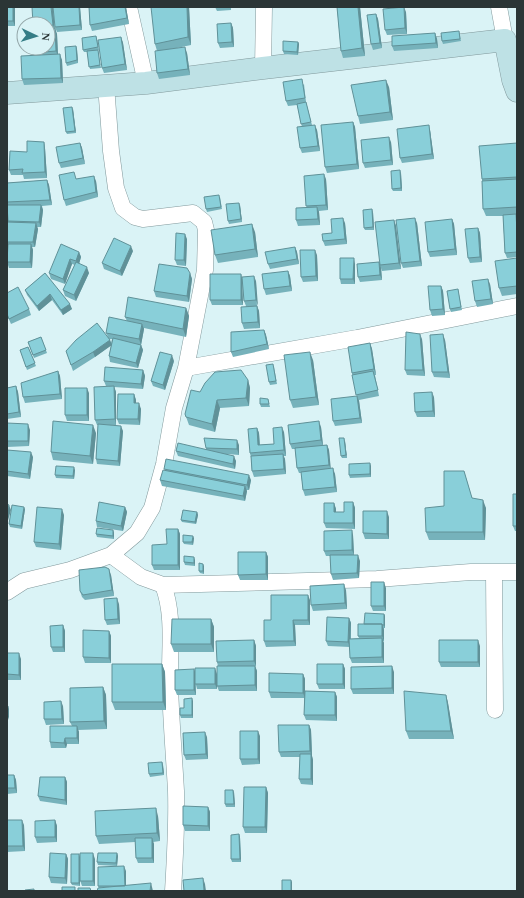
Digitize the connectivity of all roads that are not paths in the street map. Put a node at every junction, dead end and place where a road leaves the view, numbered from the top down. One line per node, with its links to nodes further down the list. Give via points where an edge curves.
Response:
1 (129, 7): 6 (street)
2 (264, 7): 5 (street)
3 (499, 7): 4 (street)
4 (505, 40): 5 (street); 8 (street)
5 (263, 68): 6 (street)
6 (146, 83): 7 (street)
7 (106, 85): 9 (street); 11 (street, via 111,152 116,188 123,208 135,217 144,219 193,213 204,222 205,270)
8 (517, 91)
9 (7, 93)
10 (517, 306): 11 (street)
11 (186, 368): 12 (street, via 174,408 164,464 152,508 138,534)
12 (111, 555): 15 (street, via 141,577); 16 (street, via 70,570 24,581)
13 (494, 572): 14 (street); 15 (street, via 376,579); 17 (street)
14 (517, 572)
15 (163, 585): 18 (street, via 170,617 170,686 176,793)
16 (7, 592)
17 (495, 710)
18 (172, 891)

